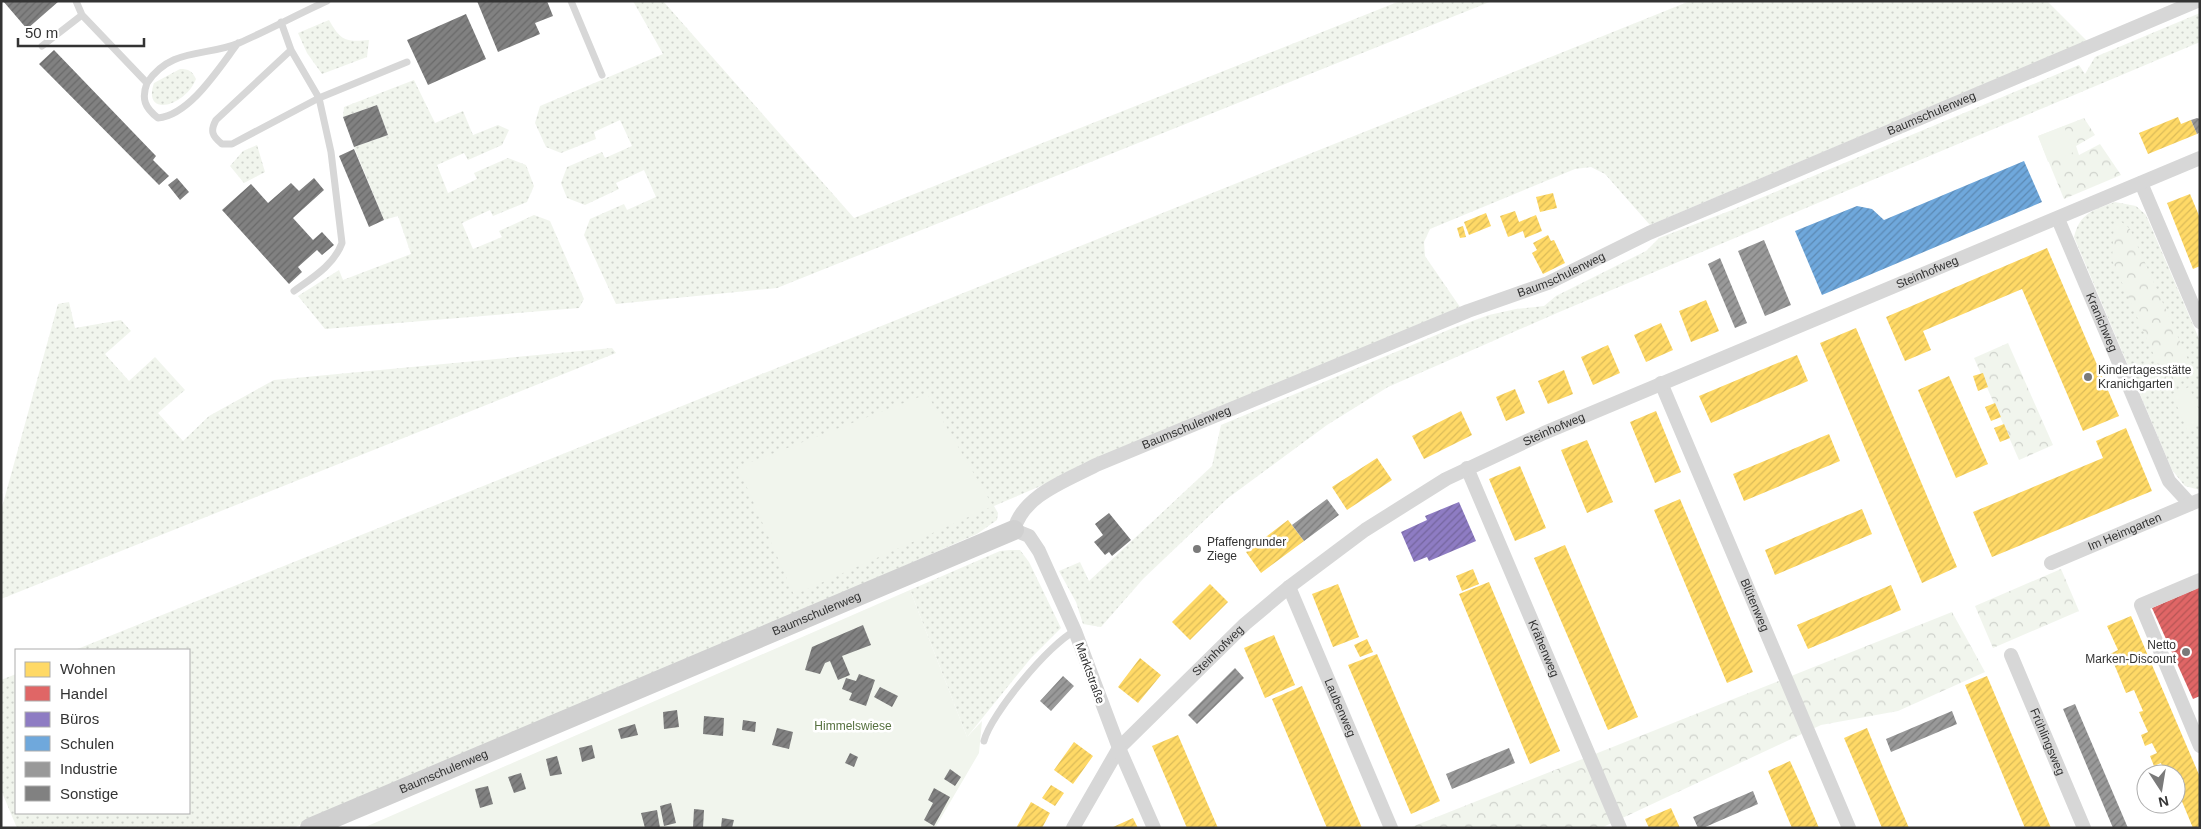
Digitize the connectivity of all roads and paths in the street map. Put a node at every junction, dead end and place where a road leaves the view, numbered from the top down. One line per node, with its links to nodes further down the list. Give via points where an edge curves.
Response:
1 (76, 1): 5 (lane)
2 (327, 1): 6 (lane)
3 (571, 1): 11 (lane)
4 (2197, 1): 22 (street, Baumschulenweg, via 1649,232 1548,283 1468,311 1096,465 1032,502 1018,516)
5 (82, 15): 8 (lane); 12 (lane)
6 (281, 22): 7 (lane); 9 (lane)
7 (238, 43): 12 (lane, via 189,53 156,71); 12 (lane, via 207,84 179,112 169,117 158,118 147,110 142,95)
8 (42, 46)
9 (291, 50): 13 (lane); 13 (lane, via 216,120 213,138 222,144 232,144)
10 (408, 62): 13 (lane)
11 (602, 75)
12 (147, 84)
13 (319, 98): 17 (lane, via 331,152 342,244 338,254 324,269)
14 (2200, 158): 15 (street, Steinhofweg)
15 (2141, 183): 16 (street, Steinhofweg); 18 (street)
16 (2058, 218): 19 (street, Steinhofweg); 21 (street, Kranichweg, via 2169,481)
17 (294, 291)
18 (2200, 322)
19 (1661, 384): 20 (street, Steinhofweg); 36 (street, Blütenweg)
20 (1467, 468): 25 (street, Steinhofweg, via 1365,530); 35 (street, Krähenweg)
21 (2195, 502): 23 (street, Im Heimgarten)
22 (1014, 530): 26 (street, Marktstraße, via 1029,536 1034,542); 31 (street, Baumschulenweg)
23 (2051, 563)
24 (2200, 580): 29 (street, via 2141,605)
25 (1289, 587): 30 (street, Steinhofweg, via 1208,659); 34 (street, Laubenweg)
26 (1075, 631): 28 (lane, via 1036,664 989,727); 30 (street, Marktstraße)
27 (2011, 655): 37 (street, Frühlingsweg)
28 (984, 741)
29 (2200, 746)
30 (1119, 748): 32 (street, Steinhofweg); 33 (street, Marktstraße)
31 (310, 828)
32 (1073, 828)
33 (1154, 828)
34 (1391, 828)
35 (1620, 828)
36 (1849, 828)
37 (2084, 828)

